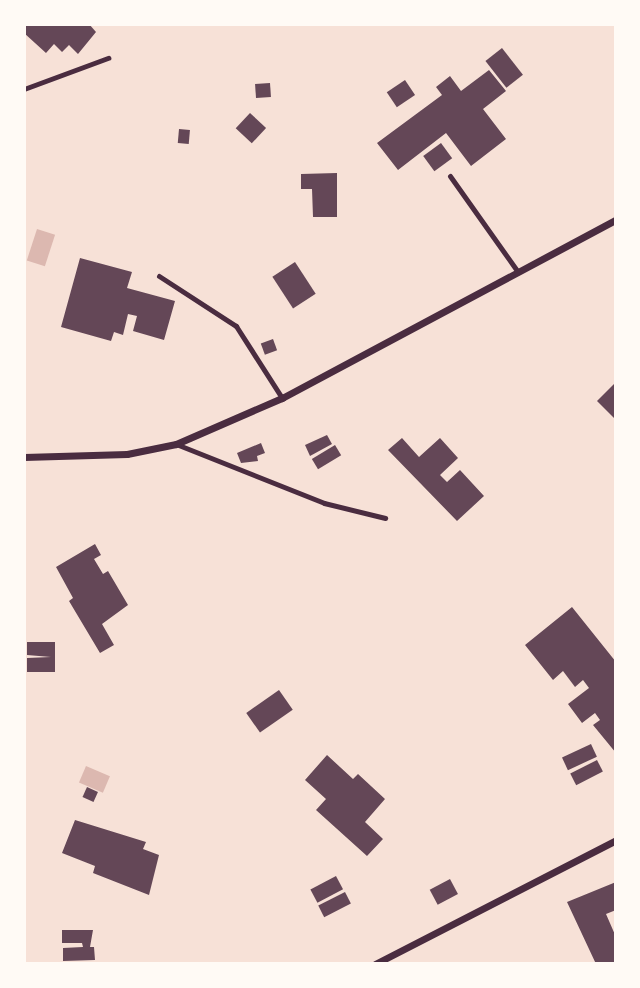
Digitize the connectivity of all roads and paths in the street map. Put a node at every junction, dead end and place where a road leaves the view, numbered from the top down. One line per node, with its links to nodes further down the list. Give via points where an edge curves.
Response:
1 (108, 58): 2 (lane)
2 (24, 89)
3 (450, 176): 5 (lane)
4 (615, 220): 5 (street)
5 (518, 272): 7 (street)
6 (159, 276): 7 (lane, via 236,326 254,347)
7 (282, 398): 8 (street)
8 (176, 444): 9 (street, via 127,454); 10 (lane, via 324,503)
9 (24, 457)
10 (385, 518)
11 (615, 840): 12 (street)
12 (374, 964)

